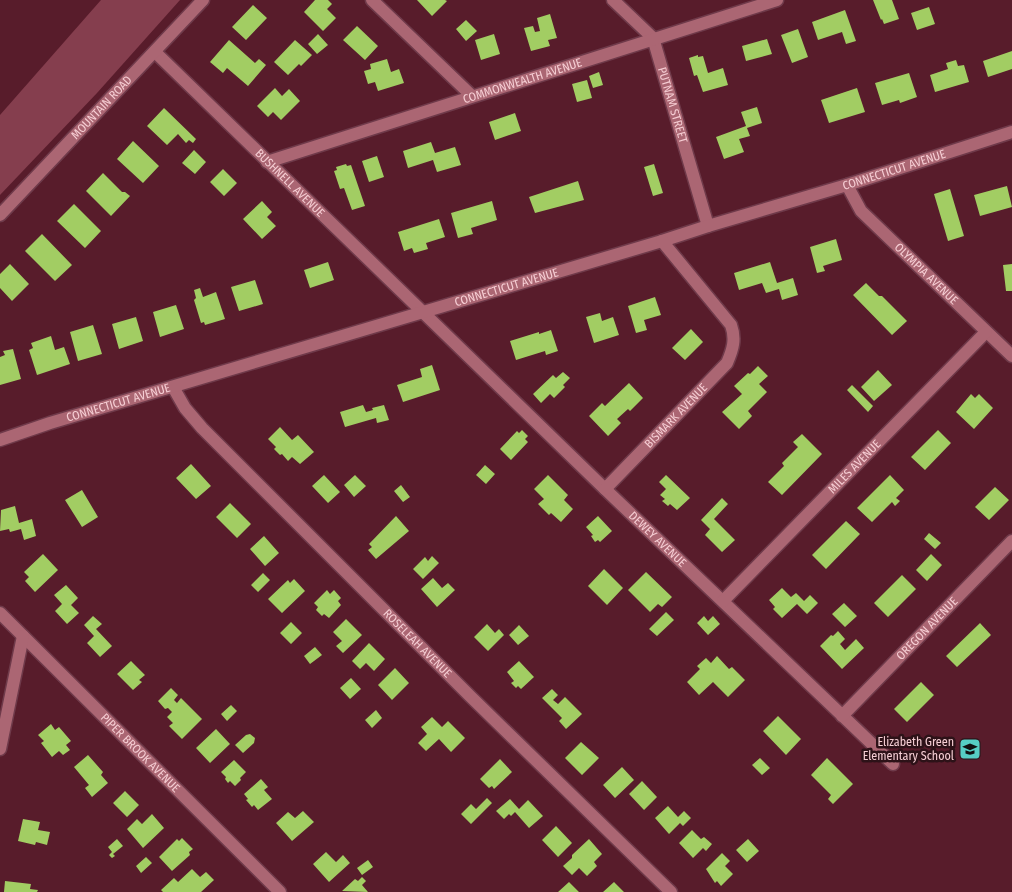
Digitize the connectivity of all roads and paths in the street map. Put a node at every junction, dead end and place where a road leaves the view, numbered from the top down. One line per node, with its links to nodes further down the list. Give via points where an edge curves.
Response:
1 (203, 0): 6 (street, MOUNTAIN ROAD)
2 (372, 0): 7 (street)
3 (613, 0): 5 (street)
4 (777, 0): 5 (street, COMMONWEALTH AVENUE)
5 (653, 38): 7 (street, COMMONWEALTH AVENUE); 12 (street, PUTNAM STREET)
6 (155, 52): 9 (street, BUSHNELL AVENUE); 11 (street, MOUNTAIN ROAD)
7 (472, 96): 9 (street, COMMONWEALTH AVENUE)
8 (1012, 132): 10 (street, CONNECTICUT AVENUE)
9 (266, 162): 14 (street, BUSHNELL AVENUE)
10 (846, 185): 12 (street, CONNECTICUT AVENUE); 15 (street, OLYMPIA AVENUE, via 861,210)
11 (0, 215)
12 (708, 226): 13 (street, CONNECTICUT AVENUE)
13 (662, 241): 14 (street, CONNECTICUT AVENUE); 20 (street, BISMARK AVENUE, via 731,325 733,349 727,363)
14 (424, 313): 18 (street, CONNECTICUT AVENUE); 20 (street, DEWEY AVENUE)
15 (986, 332): 16 (street, OLYMPIA AVENUE); 22 (street, MILES AVENUE)
16 (1006, 343): 17 (street, OLYMPIA AVENUE)
17 (1012, 356)
18 (173, 387): 19 (street, CONNECTICUT AVENUE); 29 (street, ROSELEAH AVENUE, via 202,428)
19 (0, 440)
20 (605, 489): 22 (street, DEWEY AVENUE)
21 (1012, 541): 25 (street, OREGON AVENUE)
22 (723, 601): 25 (street, DEWEY AVENUE)
23 (0, 613): 24 (street, PIPER BROOK AVENUE)
24 (23, 636): 26 (street); 28 (street, PIPER BROOK AVENUE)
25 (842, 716): 27 (street, DEWEY AVENUE)
26 (0, 749)
27 (893, 764)
28 (280, 892)
29 (671, 892)

